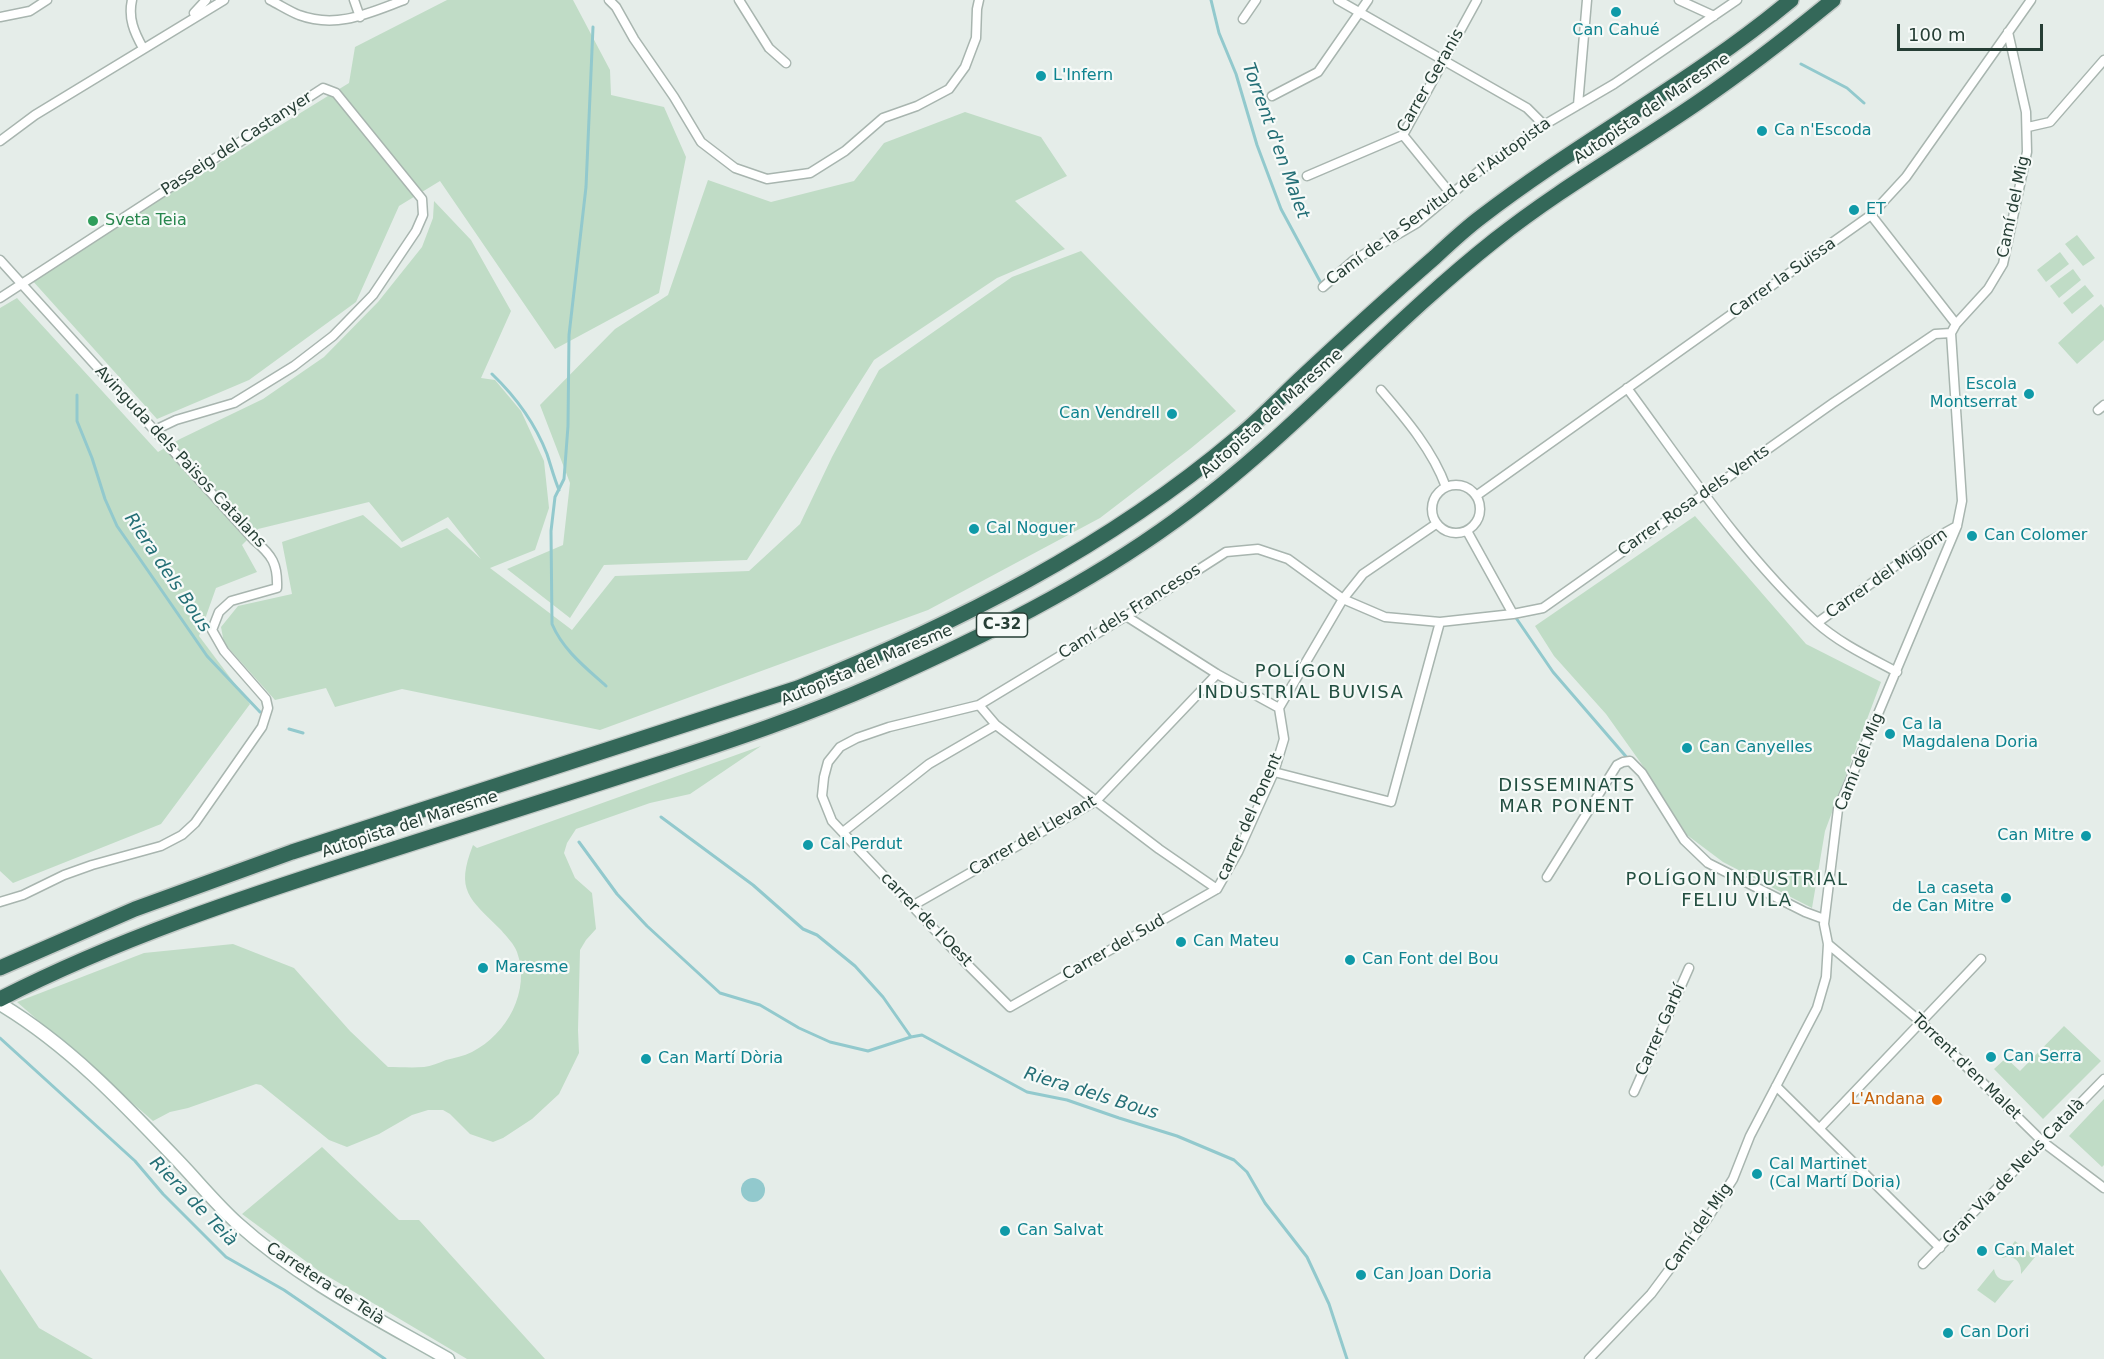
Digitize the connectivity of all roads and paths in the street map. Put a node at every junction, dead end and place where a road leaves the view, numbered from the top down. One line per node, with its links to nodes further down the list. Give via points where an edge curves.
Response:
1 (47, 0): 25 (street, via 30,11)
2 (132, 0): 29 (street, via 133,29)
3 (206, 0): 27 (street)
4 (224, 0): 27 (street)
5 (354, 0): 23 (street)
6 (404, 0): 23 (street)
7 (609, 0): 21 (street)
8 (739, 0): 32 (street, via 769,48)
9 (979, 0): 21 (street, via 976,38 965,67 949,89 883,118 845,151 810,173 767,179 735,168 701,142 634,39)
10 (1256, 0): 26 (street)
11 (1338, 0): 22 (street)
12 (1368, 0): 22 (street)
13 (1477, 0): 30 (street, Carrer Geranis)
14 (1587, 0): 34 (street)
15 (1679, 0): 24 (street)
16 (1737, 0): 24 (street, Camí de la Servitud de l'Autopista)
17 (1791, 0): 77 (highway, Autopista del Maresme / C-32, via 1479,218 1237,438 1144,509 1066,559 984,604 798,688 292,852 135,909)
18 (1833, 0): 79 (highway, Autopista del Maresme / C-32, via 1698,103 1496,240 1251,459 1178,519 1076,585 988,633 793,719 258,892 140,935)
19 (2031, 0): 28 (street, Carrer la Suïssa)
20 (274, 2): 23 (street, via 298,15 326,22)
21 (616, 3)
22 (1360, 12): 30 (street); 33 (street, via 1318,72)
23 (363, 16)
24 (1714, 16): 34 (street, Camí de la Servitud de l'Autopista)
25 (0, 17)
26 (1243, 19)
27 (187, 21): 29 (street)
28 (2008, 32): 36 (street, Camí del Mig); 41 (street, Carrer la Suïssa, via 1906,177)
29 (143, 48): 38 (street)
30 (1443, 60): 35 (street, via 1527,108); 37 (street, Carrer Geranis)
31 (2104, 60): 36 (street, via 2050,122)
32 (786, 63)
33 (1272, 96)
34 (1578, 105): 35 (street, Camí de la Servitud de l'Autopista)
35 (1544, 125): 40 (street, Camí de la Servitud de l'Autopista)
36 (2028, 127): 46 (street, Camí del Mig, via 2027,152 2003,264 1988,289)
37 (1403, 135): 39 (street, Carrer Geranis); 40 (street)
38 (0, 141)
39 (1307, 177)
40 (1451, 194): 44 (street, Camí de la Servitud de l'Autopista, via 1418,223 1354,260)
41 (1871, 215): 46 (street); 48 (street, Carrer la Suïssa)
42 (0, 260): 43 (street, Avinguda dels Països Catalans)
43 (23, 284): 45 (street, Passeig del Castanyer); 50 (street, Avinguda dels Països Catalans); 50 (street, Passeig del Castanyer, via 323,88 336,93 422,199 423,215 416,231 373,295 333,336 302,360 234,403)
44 (1323, 287)
45 (0, 298)
46 (1956, 324): 47 (street, Camí del Mig)
47 (1951, 333): 52 (street, Carrer Rosa dels Vents, via 1935,334); 55 (street, Camí del Mig, via 1962,501)
48 (1627, 388): 52 (street); 53 (street, Carrer la Suïssa)
49 (1381, 390): 51 (street, via 1401,411)
50 (155, 430): 72 (street, Avinguda dels Països Catalans, via 267,551 278,570 277,588 231,601 219,612 212,630 224,651 266,699 268,708 262,727 195,823 182,835 161,846 64,875)
51 (1446, 487): 53 (street, via 1462,486); 54 (street, via 1432,504)
52 (1705, 493): 58 (street, Carrer Rosa dels Vents, via 1543,608); 61 (street, via 1757,560)
53 (1476, 496): 56 (street, via 1478,520)
54 (1436, 524): 56 (street, via 1450,533); 57 (street, via 1363,574)
55 (1957, 526): 61 (street, Carrer del Migjorn, via 1928,542); 62 (street, Camí del Mig)
56 (1467, 531): 58 (street)
57 (1343, 599): 59 (street, Camí dels Francesos, via 1288,559 1258,549 1226,552); 60 (street, Camí dels Francesos, via 1385,617); 65 (street)
58 (1513, 614): 60 (street, Camí dels Francesos)
59 (1126, 616): 63 (street); 64 (street, Camí dels Francesos)
60 (1440, 622): 67 (street, via 1391,802)
61 (1817, 623): 62 (street, via 1854,650)
62 (1897, 672): 74 (street, Camí del Mig, via 1838,809)
63 (1217, 674): 65 (street); 68 (street, Carrer del Llevant)
64 (979, 705): 66 (street); 69 (street, Camí dels Francesos, via 889,728 840,747 828,762 822,796 832,821)
65 (1279, 708): 67 (street, carrer del Ponent, via 1284,739)
66 (996, 725): 68 (street); 69 (street, via 928,764)
67 (1274, 772): 71 (street, carrer del Ponent)
68 (1096, 801): 71 (street); 73 (street, Carrer del Llevant)
69 (843, 832): 73 (street, carrer de l'Oest)
70 (1547, 877): 74 (street, via 1617,765 1630,761 1642,773 1684,840 1708,863)
71 (1217, 889): 81 (street, Carrer del Sud)
72 (0, 902)
73 (912, 906): 81 (street, carrer de l'Oest)
74 (1824, 919): 75 (street, Camí del Mig)
75 (1828, 944): 82 (street, Torrent d'en Malet); 84 (street, Camí del Mig, via 1826,977 1817,1008)
76 (1981, 959): 82 (street)
77 (0, 968)
78 (1689, 968): 85 (street, Carrer Garbí)
79 (0, 999)
80 (0, 1004): 91 (street, Carretera de Teià, via 41,1030 81,1063 236,1222 270,1250)
81 (1010, 1007)
82 (1921, 1022): 86 (street); 87 (street, Torrent d'en Malet)
83 (2104, 1079): 87 (street, Gran Via de Neus Català)
84 (1776, 1086): 86 (street); 92 (street, Camí del Mig, via 1733,1179 1707,1219 1651,1294)
85 (1634, 1092)
86 (1820, 1128): 89 (street)
87 (2043, 1142): 88 (street, Torrent d'en Malet); 89 (street, Gran Via de Neus Català)
88 (2104, 1188)
89 (1940, 1248): 90 (street, Gran Via de Neus Català)
90 (1923, 1264)
91 (448, 1359)
92 (1589, 1359)

